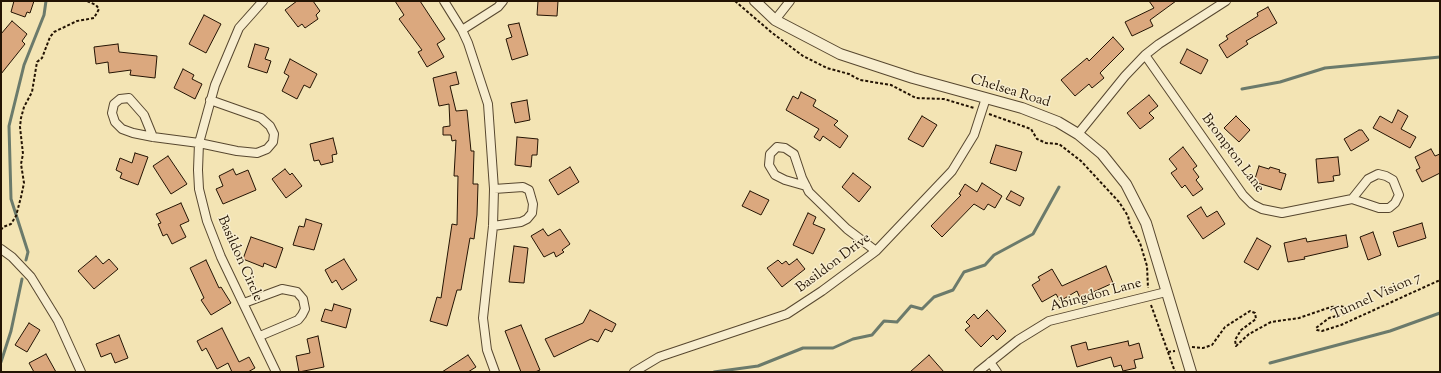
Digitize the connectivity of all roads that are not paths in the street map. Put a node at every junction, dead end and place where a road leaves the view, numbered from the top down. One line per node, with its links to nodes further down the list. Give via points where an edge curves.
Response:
1 (263, 1): 11 (street, Basildon Circle, via 239,28)
2 (444, 1): 8 (street)
3 (503, 1): 8 (street, via 498,7)
4 (755, 1): 7 (street, Chelsea Road)
5 (790, 1): 7 (street)
6 (1226, 1): 9 (street)
7 (775, 20): 10 (street, Chelsea Road, via 840,54)
8 (462, 30): 16 (street, via 475,59 488,104)
9 (1145, 55): 12 (street); 17 (street, Brompton Lane, via 1243,195 1252,204 1262,210 1282,213)
10 (986, 98): 12 (street, Chelsea Road, via 1058,122); 20 (street, Basildon Drive, via 974,135 952,171)
11 (210, 100): 14 (street, Basildon Circle); 14 (street, via 261,118 270,126 274,142 267,149 257,153)
12 (1078, 134): 21 (street, Chelsea Road, via 1102,154 1126,184 1146,223)
13 (153, 137): 13 (street, via 122,129 112,114 114,104 120,99 129,98 144,115); 14 (street)
14 (199, 143): 22 (street, Basildon Circle, via 199,189 208,221 221,257)
15 (806, 186): 15 (street, via 794,154 785,148 776,147 770,154 769,164 775,175); 20 (street, via 847,229)
16 (494, 189): 18 (street); 18 (street, via 523,187 529,190 534,204 527,219)
17 (1352, 199): 17 (street, Brompton Lane, via 1379,208 1389,208 1399,195 1393,180 1378,174 1368,179)
18 (493, 226): 27 (street, via 483,318 487,350)
19 (1, 250): 25 (street, via 12,257 31,277 58,321)
20 (876, 251): 28 (street, Basildon Drive, via 787,314 659,357)
21 (1166, 292): 24 (street, Abingdon Lane, via 1049,321 1018,340); 31 (street, Chelsea Road)
22 (244, 302): 23 (street, Basildon Circle); 23 (street, via 282,289 297,292 303,299 305,309 298,320)
23 (260, 336): 26 (street, Basildon Circle)
24 (990, 362): 29 (street, Abingdon Lane); 30 (street)
25 (81, 372)
26 (276, 372)
27 (495, 372)
28 (634, 372)
29 (978, 372)
30 (997, 372)
31 (1191, 372)

